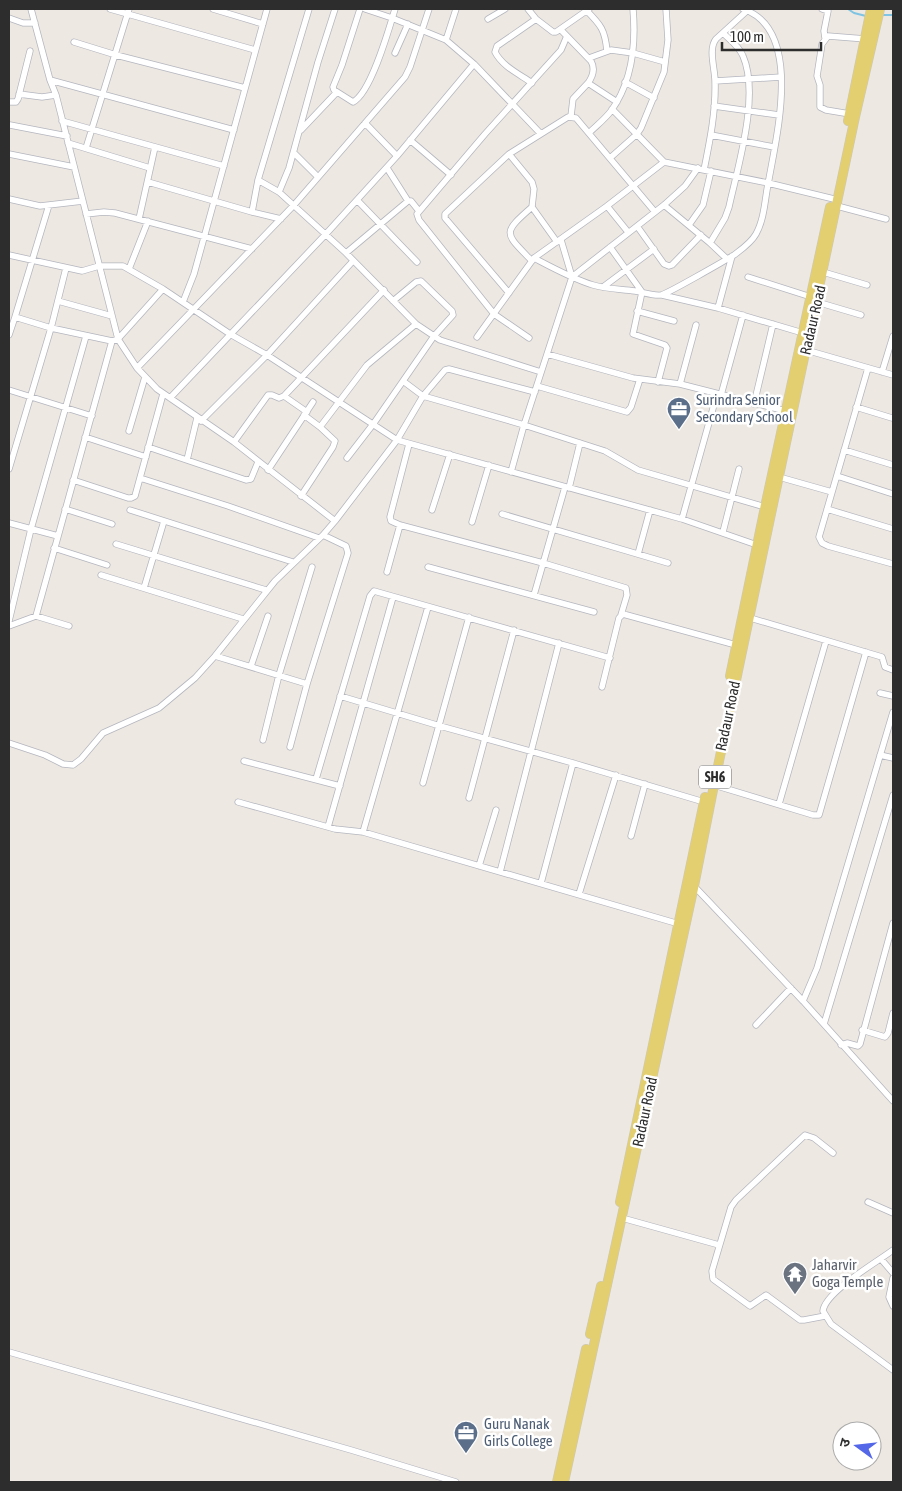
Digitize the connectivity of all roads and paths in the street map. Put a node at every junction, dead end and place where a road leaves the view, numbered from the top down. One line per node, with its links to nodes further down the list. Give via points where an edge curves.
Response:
1 (31, 9): 26 (street)
2 (110, 9): 21 (street)
3 (213, 9): 27 (street)
4 (267, 9): 27 (street)
5 (309, 9): 101 (street)
6 (335, 9): 74 (street)
7 (360, 9): 55 (street, via 333,87)
8 (365, 9): 23 (street)
9 (394, 9): 23 (street)
10 (429, 9): 30 (street)
11 (456, 9): 36 (street)
12 (505, 9): 25 (street)
13 (528, 9): 24 (street)
14 (633, 9): 41 (street)
15 (666, 9): 45 (street, via 668,40)
16 (747, 9): 32 (street); 47 (street, via 763,21 773,37)
17 (822, 9): 34 (street, via 828,11)
18 (871, 9): 29 (main road, Radaur Road / SH6)
19 (880, 9): 29 (main road, Radaur Road / SH6)
20 (588, 10): 31 (street); 40 (street, via 606,36)
21 (129, 11): 38 (street); 43 (street)
22 (9, 18): 26 (street)
23 (392, 18): 28 (street); 55 (street, via 372,75 357,99 353,102)
24 (536, 19): 31 (street, via 553,32); 52 (street, via 496,46 495,52 505,65)
25 (488, 20)
26 (35, 23): 48 (street)
27 (263, 24): 38 (street)
28 (408, 24): 30 (street); 42 (street)
29 (873, 24): 35 (main road, Radaur Road / SH6); 111 (main road, Radaur Road / SH6)
30 (423, 30): 36 (street); 70 (street, via 408,72)
31 (560, 30): 33 (street)
32 (723, 33): 49 (street, via 741,51); 50 (street, via 712,45)
33 (567, 36): 44 (street); 52 (street, via 561,50)
34 (825, 38): 35 (street); 66 (street, via 817,76 820,107)
35 (866, 38): 66 (main road, Radaur Road / SH6)
36 (446, 40): 46 (street)
37 (74, 42): 43 (street)
38 (255, 50): 54 (street)
39 (30, 51): 56 (street)
40 (607, 51): 41 (street); 44 (street)
41 (633, 53): 45 (street); 51 (street)
42 (395, 54)
43 (116, 55): 54 (street); 57 (street)
44 (589, 58): 53 (street, via 594,65)
45 (665, 62): 59 (street)
46 (474, 64): 62 (street); 80 (street)
47 (781, 77): 49 (street); 67 (street)
48 (50, 80): 57 (street); 58 (street)
49 (748, 80): 50 (street); 65 (street)
50 (715, 81): 63 (street)
51 (625, 82): 59 (street); 61 (street)
52 (532, 83): 62 (street)
53 (588, 83): 61 (street); 68 (street, via 572,99)
54 (245, 88): 73 (street)
55 (337, 92): 74 (street)
56 (19, 94): 58 (street); 60 (street, via 16,102)
57 (103, 94): 72 (street); 73 (street)
58 (56, 95): 69 (street)
59 (654, 98): 77 (street)
60 (9, 102)
61 (617, 102): 64 (street)
62 (513, 104): 76 (street); 98 (street)
63 (714, 106): 65 (street); 78 (street)
64 (612, 109): 75 (street); 77 (street)
65 (749, 110): 67 (street); 81 (street)
66 (850, 114): 111 (main road, Radaur Road / SH6)
67 (779, 115): 84 (street)
68 (571, 116): 75 (street); 76 (street)
69 (62, 121): 72 (street); 79 (street)
70 (365, 123): 89 (street); 100 (street)
71 (10, 124): 79 (street)
72 (92, 129): 83 (street); 85 (street)
73 (234, 130): 92 (street)
74 (299, 132): 86 (street)
75 (589, 132): 90 (street)
76 (540, 133): 88 (street)
77 (637, 134): 90 (street); 91 (street)
78 (711, 135): 81 (street); 96 (street)
79 (66, 136): 82 (street)
80 (410, 140): 89 (street); 98 (street)
81 (743, 141): 84 (street); 99 (street)
82 (68, 143): 85 (street); 93 (street)
83 (155, 147): 92 (street); 94 (street)
84 (774, 147): 103 (street)
85 (86, 148): 94 (street)
86 (294, 153): 100 (street); 105 (street)
87 (9, 154): 93 (street)
88 (509, 154): 116 (street, via 532,182); 156 (street, via 445,217)
89 (397, 156): 95 (street)
90 (610, 158): 104 (street)
91 (664, 162): 96 (street); 104 (street)
92 (224, 166): 109 (street)
93 (74, 167): 108 (street)
94 (150, 168): 102 (street)
95 (387, 168): 107 (street); 110 (street)
96 (701, 169): 97 (street); 113 (street)
97 (712, 171): 99 (street); 126 (street, via 704,205)
98 (451, 175): 117 (street)
99 (736, 176): 103 (street); 133 (street, via 728,212)
100 (318, 177): 112 (street)
101 (258, 180): 105 (street); 118 (street)
102 (148, 182): 109 (street); 122 (street)
103 (768, 183): 111 (street); 139 (street, via 756,234)
104 (634, 185): 115 (street); 119 (street)
105 (279, 192): 112 (street)
106 (9, 199): 114 (street)
107 (357, 200): 125 (street); 129 (street)
108 (82, 201): 114 (street); 120 (street)
109 (214, 201): 118 (street); 131 (street)
110 (408, 201): 117 (street); 125 (street)
111 (836, 202): 123 (street); 148 (main road, Radaur Road / SH6); 158 (main road, Radaur Road / SH6)
112 (294, 205): 121 (street); 129 (street)
113 (664, 205): 119 (street); 126 (street)
114 (49, 206): 140 (street)
115 (607, 206): 128 (street); 132 (street)
116 (532, 207): 132 (street); 141 (street, via 514,223 510,235)
117 (419, 211): 165 (street, via 419,220)
118 (252, 212): 121 (street)
119 (655, 212): 127 (street)
120 (86, 214): 122 (street, via 110,212); 144 (street)
121 (281, 218): 135 (street)
122 (139, 219): 124 (street)
123 (886, 219)
124 (148, 221): 131 (street); 146 (street)
125 (380, 224): 137 (street); 143 (street)
126 (689, 225): 130 (street)
127 (637, 226): 128 (street); 136 (street)
128 (628, 232): 134 (street)
129 (326, 235): 137 (street); 176 (street)
130 (701, 235): 133 (street); 136 (street, via 672,266 666,266)
131 (204, 236): 135 (street); 161 (street)
132 (559, 241): 141 (street); 149 (street)
133 (710, 243): 139 (street)
134 (610, 247): 147 (street); 149 (street)
135 (252, 249): 163 (street)
136 (654, 249): 147 (street)
137 (346, 253): 142 (street)
138 (9, 255): 140 (street)
139 (729, 258): 157 (street); 162 (street)
140 (32, 259): 145 (street); 169 (street)
141 (533, 260): 149 (street); 156 (street)
142 (353, 261): 154 (street); 186 (street)
143 (417, 262)
144 (99, 266): 145 (street, via 82,271); 146 (street, via 118,265); 168 (street)
145 (66, 268): 159 (street)
146 (130, 269): 153 (street)
147 (627, 269): 152 (street); 155 (street)
148 (823, 272): 151 (street); 158 (main road, Radaur Road / SH6)
149 (572, 277): 152 (street); 185 (street)
150 (748, 278): 158 (street)
151 (867, 285)
152 (603, 287): 155 (street)
153 (163, 289): 161 (street); 183 (street)
154 (384, 290): 160 (street); 193 (street)
155 (642, 292): 157 (street); 164 (street)
156 (509, 293): 165 (street)
157 (662, 295): 162 (street)
158 (814, 299): 167 (street); 175 (main road, Radaur Road / SH6); 184 (main road, Radaur Road / SH6)
159 (58, 301): 168 (street); 174 (street)
160 (393, 301): 171 (street); 179 (street, via 416,282 424,282 453,313)
161 (183, 302): 163 (street)
162 (718, 308): 166 (street)
163 (194, 309): 176 (street); 187 (street)
164 (637, 311): 170 (street); 196 (street, via 634,336 667,348)
165 (494, 314): 181 (street); 182 (street)
166 (742, 315): 172 (street); 201 (street)
167 (861, 315)
168 (112, 316): 183 (street)
169 (15, 317): 174 (street); 177 (street)
170 (674, 321)
171 (416, 324): 179 (street); 207 (street, via 366,365)
172 (773, 324): 175 (street); 208 (street)
173 (696, 325): 197 (street)
174 (51, 328): 178 (street); 204 (street)
175 (803, 333): 211 (main road, Radaur Road / SH6)
176 (230, 334): 186 (street); 205 (street)
177 (9, 335)
178 (86, 336): 183 (street); 210 (street)
179 (434, 336): 189 (street); 195 (street)
180 (893, 336): 190 (street)
181 (477, 337)
182 (529, 338)
183 (115, 340): 187 (street); 213 (street)
184 (806, 350): 188 (street); 239 (main road, Radaur Road / SH6)
185 (547, 354): 189 (street); 194 (street)
186 (267, 355): 193 (street); 215 (street)
187 (137, 368): 192 (street)
188 (868, 368): 190 (street); 209 (street)
189 (541, 372): 198 (street)
190 (882, 372): 191 (street)
191 (893, 375)
192 (145, 377): 200 (street); 219 (street)
193 (300, 377): 202 (street); 207 (street)
194 (640, 379): 196 (street); 198 (street, via 627,412)
195 (403, 381): 203 (street); 216 (street)
196 (658, 382): 197 (street)
197 (680, 384): 201 (street)
198 (536, 389): 203 (street, via 449,369); 217 (street)
199 (9, 390): 204 (street)
200 (163, 394): 205 (street); 225 (street)
201 (719, 394): 208 (street); 242 (street)
202 (284, 396): 212 (street); 222 (street, via 268,395)
203 (423, 396): 217 (street); 221 (street)
204 (30, 397): 210 (street); 234 (street)
205 (170, 398): 215 (street)
206 (313, 402): 212 (street)
207 (338, 402): 216 (street); 218 (street)
208 (754, 404): 211 (street)
209 (856, 407): 214 (street); 226 (street)
210 (66, 408): 213 (street); 262 (street)
211 (786, 411): 248 (main road, Radaur Road / SH6)
212 (305, 414): 218 (street); 236 (street)
213 (92, 416): 220 (street)
214 (892, 418)
215 (199, 419): 222 (street); 230 (street)
216 (374, 423): 221 (street); 229 (street)
217 (524, 425): 223 (street); 237 (street)
218 (320, 427): 246 (street, via 334,438 335,444)
219 (129, 431)
220 (86, 436): 228 (street); 241 (street)
221 (398, 440): 224 (street); 257 (street)
222 (234, 442): 231 (street)
223 (580, 443): 242 (street, via 612,454 633,468); 243 (street)
224 (409, 444): 227 (street); 261 (street, via 390,516 391,521)
225 (148, 448): 228 (street); 230 (street)
226 (844, 450): 232 (street); 238 (street)
227 (450, 454): 233 (street); 252 (street)
228 (146, 457): 240 (street)
229 (347, 458)
230 (187, 460): 231 (street, via 246,480 251,479)
231 (258, 462): 236 (street)
232 (893, 464)
233 (489, 465): 237 (street); 258 (street)
234 (9, 468)
235 (739, 469): 247 (street)
236 (268, 470): 246 (street)
237 (511, 472): 243 (street)
238 (837, 476): 244 (street); 245 (street)
239 (779, 477): 244 (street); 291 (main road, Radaur Road / SH6)
240 (140, 478): 241 (street, via 135,496 131,498); 267 (street)
241 (73, 480): 249 (street)
242 (691, 485): 247 (street); 255 (street)
243 (567, 488): 253 (street); 263 (street)
244 (832, 492): 250 (street)
245 (893, 494)
246 (301, 496): 257 (street)
247 (732, 497): 248 (street); 265 (street)
248 (765, 507): 269 (main road, Radaur Road / SH6)
249 (66, 509): 260 (street); 266 (street)
250 (827, 509): 264 (street); 276 (street, via 819,537 822,543)
251 (130, 510): 256 (street)
252 (432, 510)
253 (650, 510): 255 (street); 271 (street)
254 (502, 514): 263 (street)
255 (682, 519): 265 (street)
256 (164, 521): 272 (street); 273 (street)
257 (335, 521): 267 (street)
258 (472, 522)
259 (9, 523): 262 (street)
260 (112, 524)
261 (400, 525): 275 (street); 280 (street)
262 (31, 529): 266 (street); 294 (street)
263 (553, 529): 271 (street); 275 (street)
264 (893, 529)
265 (722, 532): 269 (street)
266 (58, 536): 270 (street)
267 (321, 536): 273 (street); 307 (street, via 346,546 348,553)
268 (116, 544): 272 (street)
269 (757, 545): 291 (main road, Radaur Road / SH6)
270 (54, 548): 277 (street); 289 (street)
271 (638, 554): 274 (street)
272 (154, 556): 282 (street); 283 (street)
273 (293, 562): 283 (street)
274 (668, 563)
275 (543, 564): 284 (street); 288 (street, via 626,588)
276 (893, 564)
277 (107, 565)
278 (428, 566): 284 (street)
279 (312, 567): 306 (street)
280 (387, 572)
281 (101, 576): 282 (street)
282 (144, 588): 293 (street)
283 (266, 590): 293 (street)
284 (534, 595): 287 (street)
285 (394, 597): 286 (street); 310 (street, via 371,593); 312 (street)
286 (428, 607): 292 (street); 314 (street)
287 (594, 612)
288 (621, 614): 300 (street); 303 (street)
289 (36, 616): 295 (street); 296 (street)
290 (268, 616): 304 (street)
291 (746, 616): 298 (street); 300 (main road, Radaur Road / SH6); 329 (main road, Radaur Road / SH6)
292 (469, 617): 297 (street); 315 (street)
293 (243, 619): 302 (street)
294 (9, 620)
295 (9, 626)
296 (69, 626)
297 (514, 630): 299 (street); 316 (street)
298 (826, 641): 301 (street); 335 (street)
299 (559, 643): 303 (street); 320 (street)
300 (736, 645): 334 (main road, Radaur Road / SH6)
301 (866, 652): 305 (street, via 884,658 886,667); 335 (street, via 819,815)
302 (215, 656): 304 (street); 318 (street, via 171,700 152,712 103,733 72,765)
303 (610, 658): 308 (street)
304 (251, 666): 306 (street)
305 (893, 670)
306 (279, 675): 307 (street); 317 (street)
307 (307, 684): 319 (street)
308 (602, 687)
309 (880, 693): 311 (street)
310 (340, 696): 312 (street); 326 (street)
311 (893, 696)
312 (364, 704): 314 (street); 330 (street)
313 (893, 712): 321 (street)
314 (397, 714): 315 (street); 338 (street)
315 (440, 726): 316 (street); 327 (street)
316 (484, 739): 320 (street); 332 (street)
317 (263, 740)
318 (9, 743)
319 (290, 747)
320 (530, 752): 324 (street); 341 (street)
321 (880, 755): 322 (street); 348 (street, via 817,968)
322 (893, 758)
323 (244, 761): 326 (street)
324 (573, 763): 325 (street); 342 (street)
325 (616, 775): 328 (street); 344 (street)
326 (316, 779): 330 (street)
327 (424, 783)
328 (645, 784): 334 (street); 339 (street)
329 (714, 785): 335 (street); 343 (main road, Radaur Road / SH6)
330 (340, 786): 337 (street)
331 (893, 795): 350 (street)
332 (468, 798)
333 (238, 802): 337 (street)
334 (704, 802): 346 (main road, Radaur Road / SH6)
335 (779, 804)
336 (496, 810): 340 (street)
337 (328, 827): 338 (street)
338 (364, 832): 340 (street)
339 (631, 836)
340 (479, 866): 341 (street)
341 (500, 872): 342 (street)
342 (541, 884): 344 (street)
343 (694, 886): 347 (street); 358 (main road, Radaur Road / SH6)
344 (579, 894): 346 (street)
345 (893, 923): 352 (street)
346 (679, 924): 369 (main road, Radaur Road / SH6)
347 (791, 988): 348 (street); 351 (street)
348 (803, 1001): 350 (street)
349 (893, 1013): 352 (street, via 885,1037)
350 (824, 1024): 353 (street)
351 (756, 1025)
352 (862, 1030): 353 (street, via 858,1046)
353 (842, 1045): 354 (street)
354 (893, 1101)
355 (833, 1153): 359 (street, via 814,1138 802,1137 736,1200 728,1213)
356 (868, 1202): 357 (street)
357 (893, 1213)
358 (622, 1218): 359 (street); 370 (main road, Radaur Road / SH6)
359 (719, 1246): 365 (street, via 713,1279 748,1305 752,1306 766,1296 800,1320)
360 (893, 1250): 361 (street)
361 (881, 1258): 362 (street); 365 (street, via 840,1288 825,1304)
362 (893, 1273)
363 (893, 1278): 364 (street, via 889,1297)
364 (893, 1306)
365 (825, 1316): 367 (street, via 831,1324)
366 (9, 1352): 368 (street)
367 (893, 1370)
368 (456, 1482)
369 (557, 1482)
370 (564, 1482)

